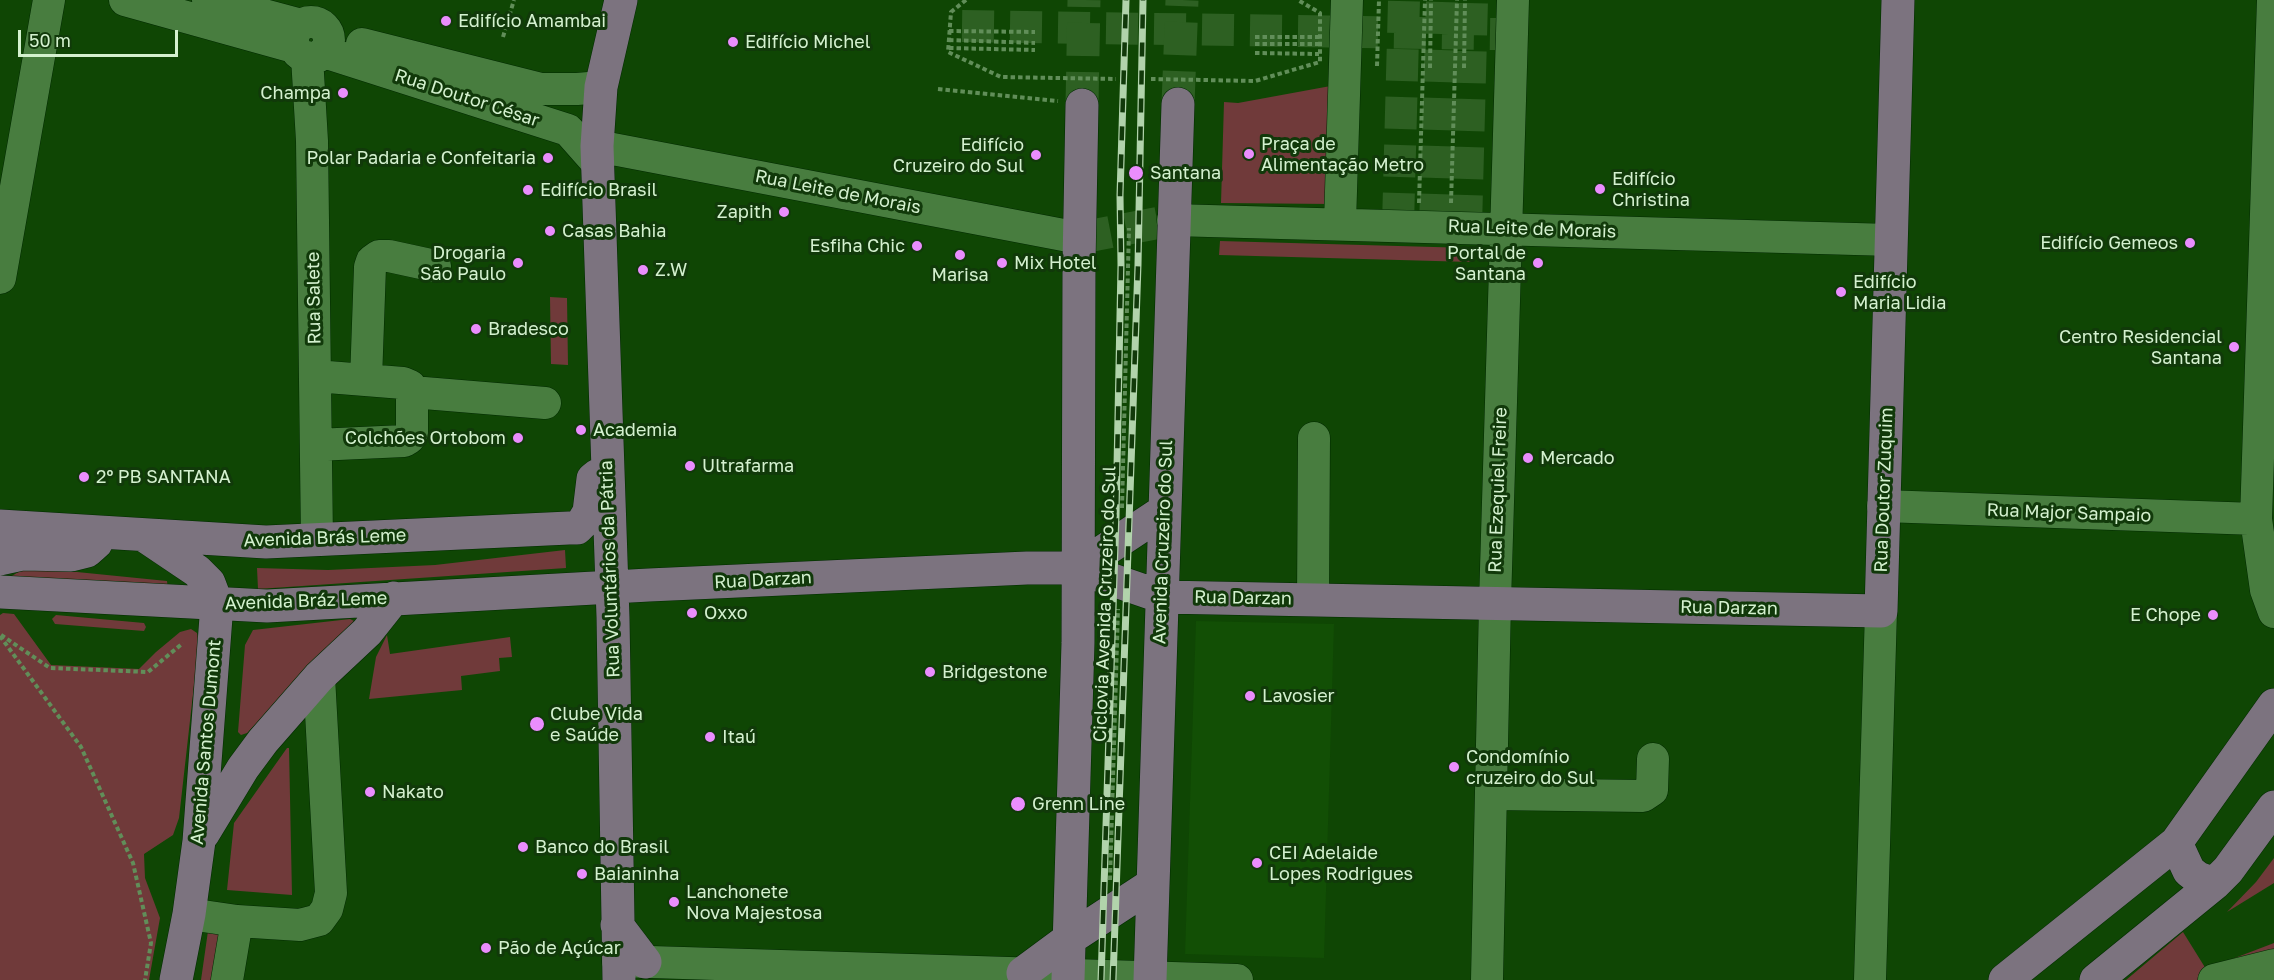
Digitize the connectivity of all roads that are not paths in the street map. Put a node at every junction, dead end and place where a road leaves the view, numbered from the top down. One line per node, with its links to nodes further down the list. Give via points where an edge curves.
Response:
1 (49, 0): 21 (street)
2 (124, 0): 9 (street, Rua Doutor César)
3 (208, 0): 9 (street, Rua Doutor César)
4 (621, 0): 10 (main road, Rua Voluntários da Pátria)
5 (1347, 0): 16 (street)
6 (1513, 0): 17 (street, Rua Ezequiel Freire)
7 (1898, 0): 19 (main road, Rua Doutor Zuquim)
8 (2273, 0): 14 (street)
9 (311, 34): 10 (street, Rua Doutor César, via 541,89); 13 (street, Rua Doutor César, via 568,130); 22 (street, Rua Salete)
10 (601, 87): 13 (main road, Rua Voluntários da Pátria)
11 (1075, 103): 18 (main road)
12 (1178, 104): 15 (main road, Avenida Cruzeiro do Sul)
13 (598, 155): 18 (street, Rua Leite de Morais); 29 (main road, Rua Voluntários da Pátria)
14 (2270, 205): 26 (street)
15 (1173, 220): 16 (street, Rua Leite de Morais); 31 (main road, Avenida Cruzeiro do Sul)
16 (1340, 223): 17 (street, Rua Leite de Morais)
17 (1507, 228): 19 (street, Rua Leite de Morais); 44 (street, Rua Ezequiel Freire)
18 (1079, 238): 38 (main road)
19 (1891, 240): 30 (main road, Rua Doutor Zuquim)
20 (435, 266): 23 (street, via 389,256 372,261)
21 (0, 278)
22 (315, 376): 23 (street); 28 (street, Rua Salete)
23 (366, 380): 24 (street, via 403,383)
24 (412, 392): 25 (street); 28 (street, via 412,433 404,441)
25 (545, 403)
26 (2267, 412): 32 (street)
27 (1314, 438): 43 (street)
28 (316, 445): 36 (street, Rua Salete)
29 (608, 465): 36 (main road, Avenida Brás Leme, via 593,480 589,512 577,528); 39 (main road, Rua Voluntários da Pátria)
30 (1883, 506): 32 (street, Rua Major Sampaio); 46 (main road, Rua Doutor Zuquim)
31 (1164, 511): 38 (main road); 41 (main road, Avenida Cruzeiro do Sul)
32 (2256, 519): 47 (street, via 2266,590)
33 (0, 526): 34 (main road, Avenida Brás Leme)
34 (100, 533): 35 (main road, Avenida Brás Leme); 37 (main road, via 87,551)
35 (144, 536): 36 (main road, Avenida Brás Leme, via 266,542); 45 (main road, via 209,582)
36 (317, 540)
37 (0, 559)
38 (1078, 568): 39 (main road, Rua Darzan); 41 (main road, Rua Darzan); 61 (main road)
39 (611, 587): 42 (main road, Avenida Bráz Leme); 63 (main road, Rua Voluntários da Pátria, via 617,924)
40 (0, 592): 45 (main road, Avenida Bráz Leme)
41 (1162, 597): 43 (main road, Rua Darzan); 55 (main road, Avenida Cruzeiro do Sul)
42 (394, 598): 45 (main road, Avenida Bráz Leme, via 267,606); 48 (main road)
43 (1313, 600): 44 (main road, Rua Darzan)
44 (1495, 603): 46 (main road, Rua Darzan); 51 (street, Rua Ezequiel Freire)
45 (217, 604): 53 (main road, Avenida Santos Dumont)
46 (1881, 611): 71 (street, Rua Doutor Zuquim)
47 (2274, 612)
48 (320, 677): 53 (main road, via 243,768); 59 (street, via 331,893 327,909 319,920 300,925)
49 (2273, 708): 54 (main road)
50 (1653, 759): 51 (street, via 1652,790 1643,796)
51 (1491, 794): 70 (street, Rua Ezequiel Freire)
52 (2274, 807): 56 (main road)
53 (199, 841): 58 (main road, Avenida Santos Dumont)
54 (2176, 843): 56 (main road, via 2189,871); 57 (main road)
55 (1153, 884): 61 (main road); 66 (main road, Avenida Cruzeiro do Sul)
56 (2214, 884): 60 (main road)
57 (2126, 885): 60 (main road, via 2146,891 2153,898); 72 (main road)
58 (189, 914): 59 (street); 67 (main road, Avenida Santos Dumont)
59 (237, 921): 68 (street)
60 (2163, 924): 73 (main road)
61 (1069, 939): 64 (main road); 65 (main road)
62 (2274, 965): 74 (street)
63 (627, 968): 64 (street)
64 (1023, 973): 65 (street)
65 (1068, 977): 66 (street)
66 (1150, 979): 69 (street)
67 (176, 980)
68 (227, 980)
69 (1237, 980)
70 (1487, 980)
71 (1869, 980)
72 (2005, 980)
73 (2096, 980)
74 (2214, 980)

